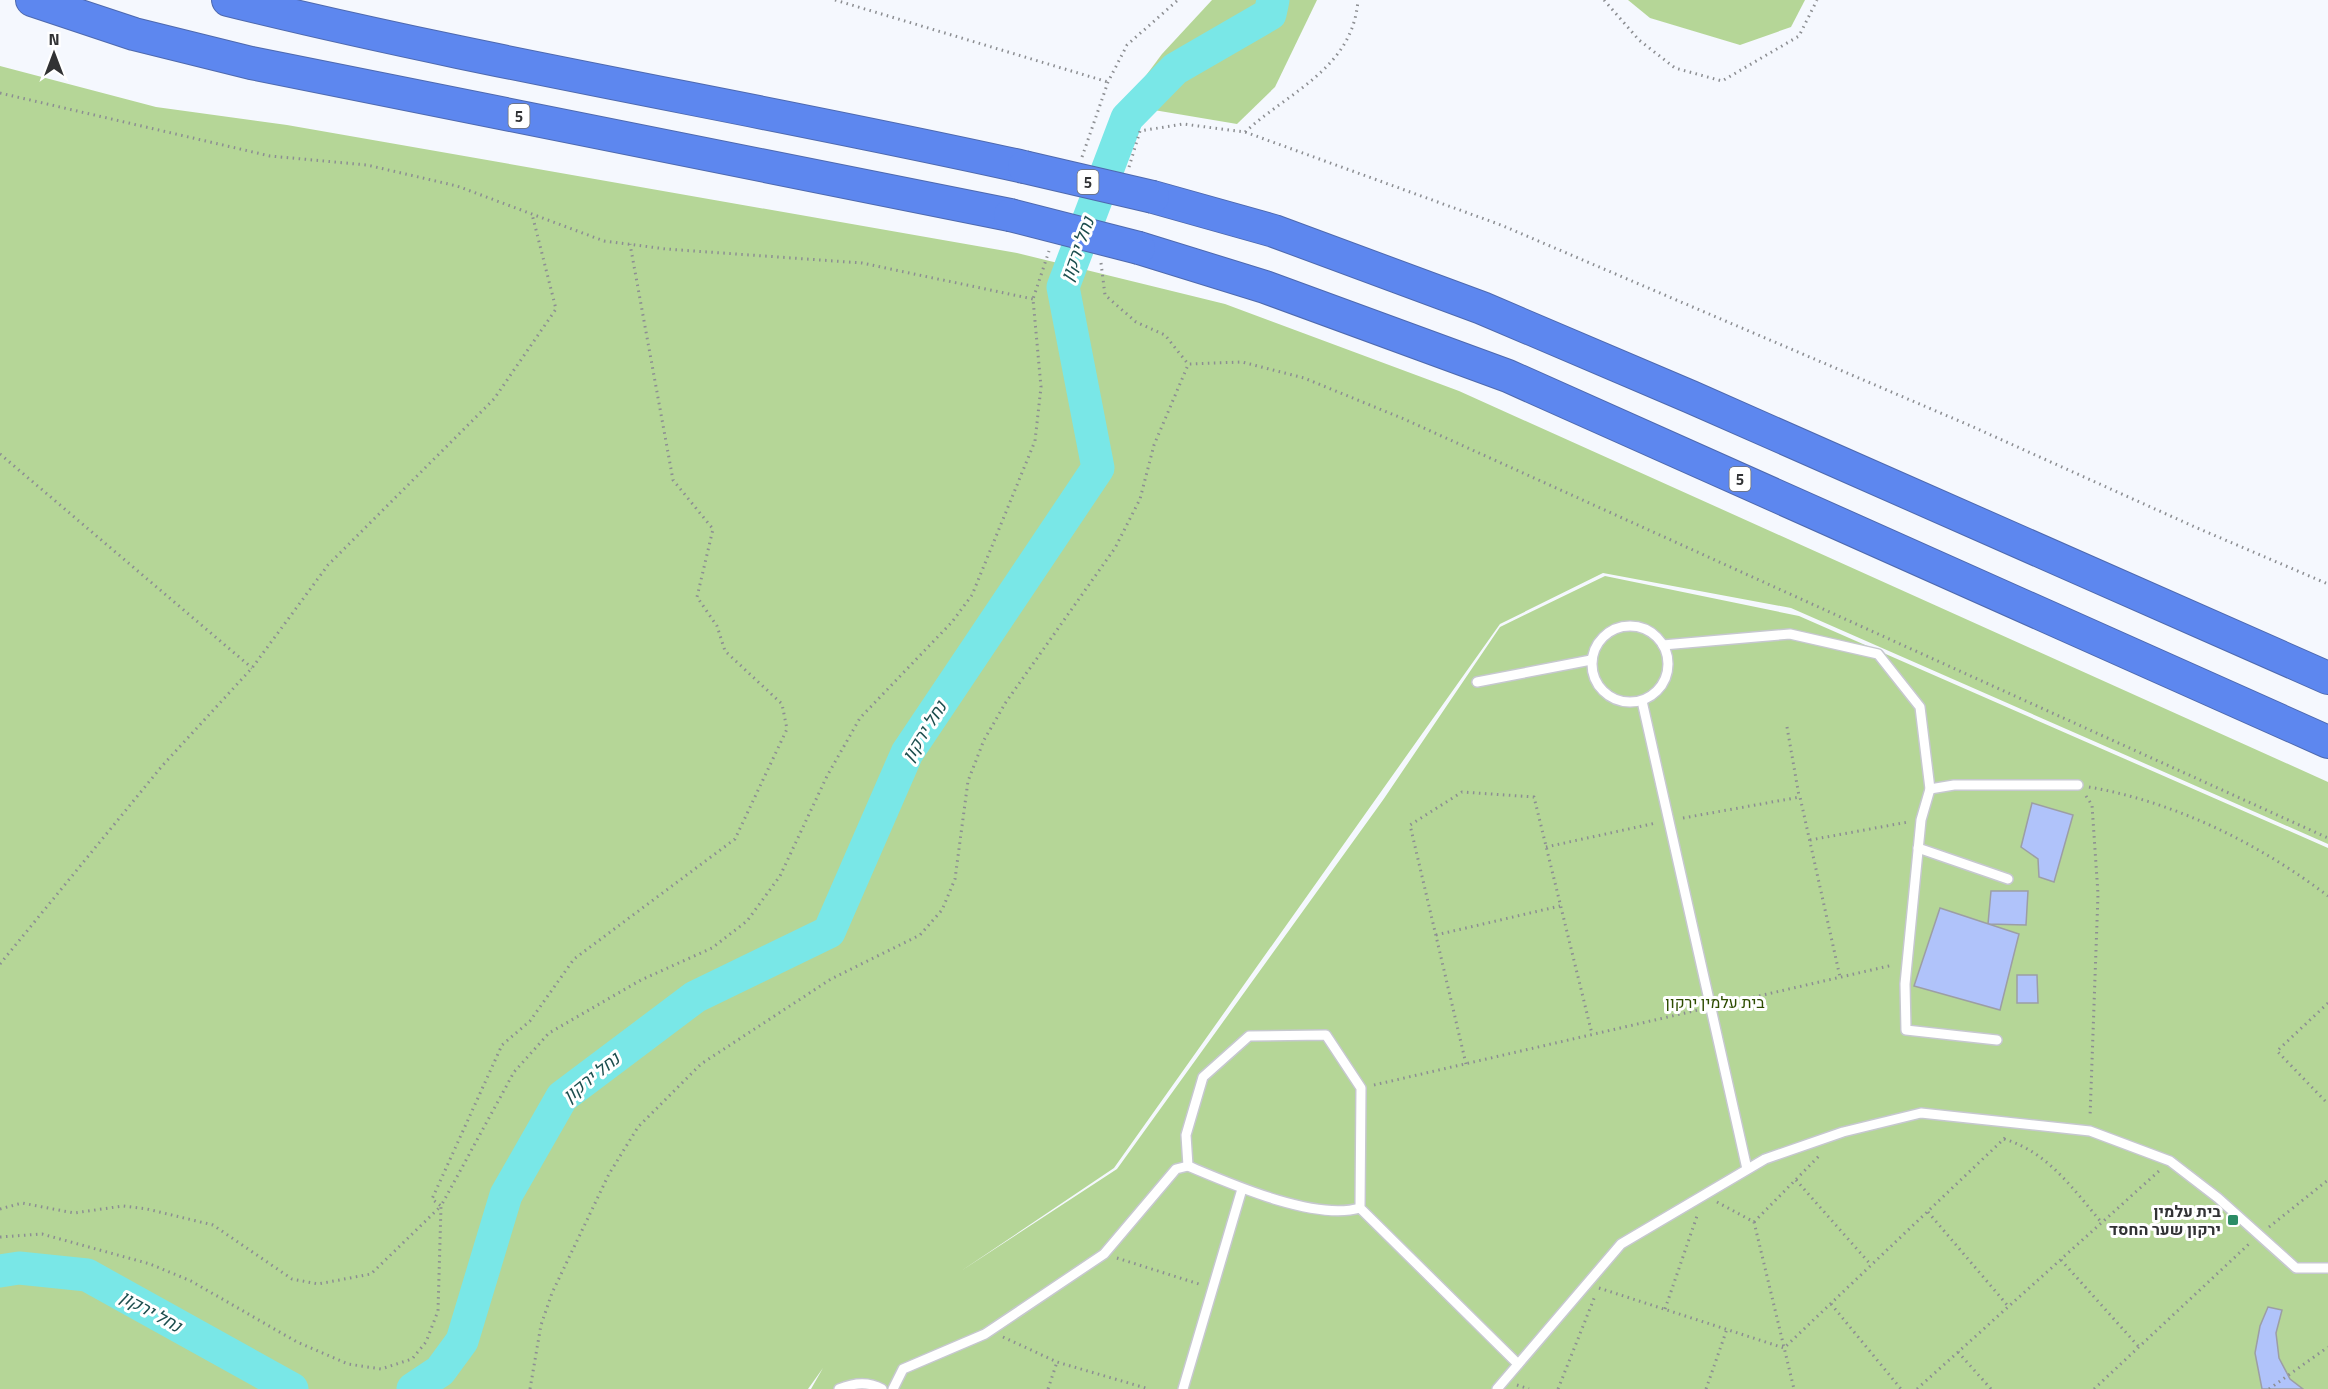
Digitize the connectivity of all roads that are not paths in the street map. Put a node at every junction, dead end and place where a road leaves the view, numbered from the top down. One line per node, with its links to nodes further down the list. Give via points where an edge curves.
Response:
1 (32, 0): 8 (highway, 5, bridge, via 134,34 250,63 1010,215 1139,248 1265,287 1508,375)
2 (228, 0): 5 (highway, 5, bridge, via 367,34 843,127 1153,197 1274,231 1482,308)
3 (1663, 645): 4 (lane, via 1644,628 1617,628 1604,635); 7 (lane, via 1668,672 1663,684); 10 (lane, via 1790,634 1878,654 1920,707)
4 (1591, 660): 6 (lane); 7 (lane, via 1592,675 1601,691 1629,703)
5 (2328, 678)
6 (1478, 682)
7 (1642, 701): 15 (lane)
8 (2328, 742)
9 (2078, 785): 10 (lane, via 1954,785)
10 (1930, 789): 11 (lane)
11 (1918, 848): 12 (lane); 13 (lane, via 1907,962 1906,1030)
12 (2008, 879)
13 (1997, 1040)
14 (1188, 1166): 16 (lane); 17 (lane, via 1186,1135 1203,1077 1249,1036 1326,1035 1361,1088); 22 (lane, via 1176,1169 1104,1254 990,1331 903,1369)
15 (1747, 1169): 18 (lane, via 1843,1132 1921,1113 2090,1131 2170,1161 2296,1268); 19 (lane, via 1621,1244)
16 (1242, 1189): 17 (lane, via 1261,1197 1345,1212); 23 (lane)
17 (1360, 1208): 19 (lane)
18 (2328, 1268)
19 (1518, 1364): 24 (lane)
20 (838, 1389): 21 (lane, via 864,1383)
21 (882, 1389)
22 (893, 1389)
23 (1182, 1389)
24 (1497, 1389)

